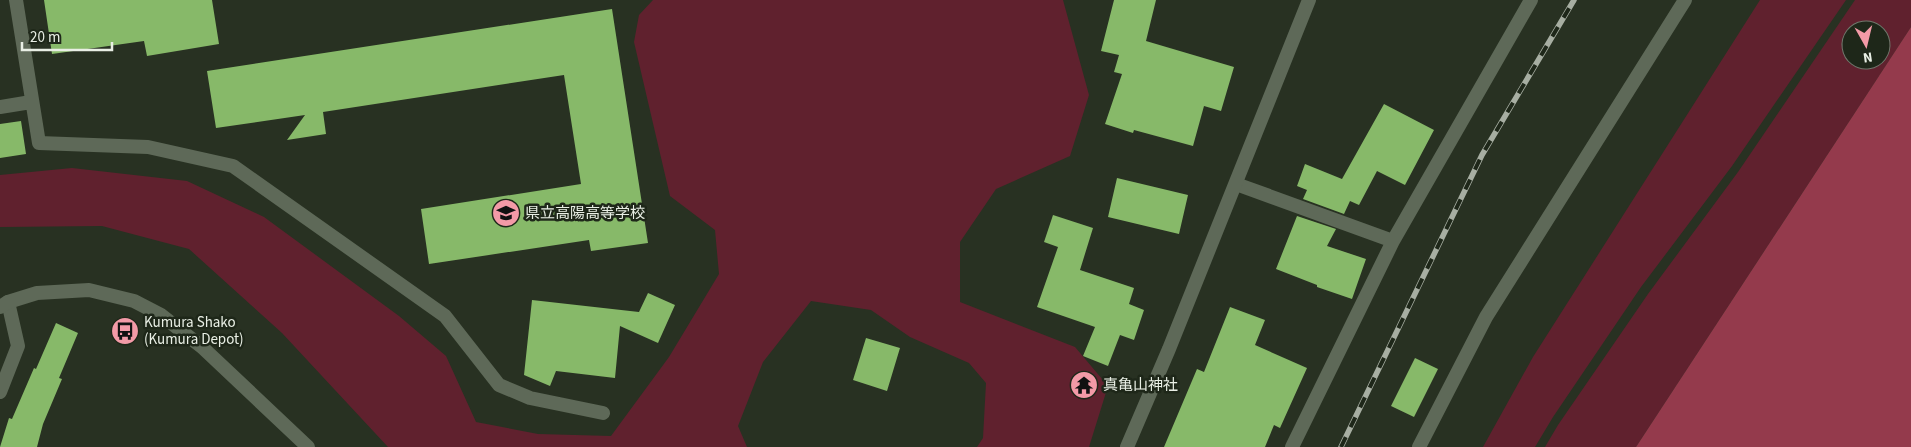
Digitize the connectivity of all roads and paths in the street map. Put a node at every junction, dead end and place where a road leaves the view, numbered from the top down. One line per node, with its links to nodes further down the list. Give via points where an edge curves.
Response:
1 (16, 0): 5 (street)
2 (1310, 0): 7 (street)
3 (1530, 0): 8 (street)
4 (1685, 0): 15 (street, via 1486,318)
5 (31, 102): 6 (street); 11 (street, via 39,143 148,147 233,166 445,316 499,385 530,398)
6 (0, 107)
7 (1236, 184): 8 (street); 13 (street)
8 (1393, 241): 14 (street)
9 (4, 305): 10 (street, via 18,346); 12 (street, via 37,293 89,290 134,301 161,315 202,347)
10 (0, 392)
11 (603, 413)
12 (308, 447)
13 (1127, 447)
14 (1292, 447)
15 (1419, 447)

